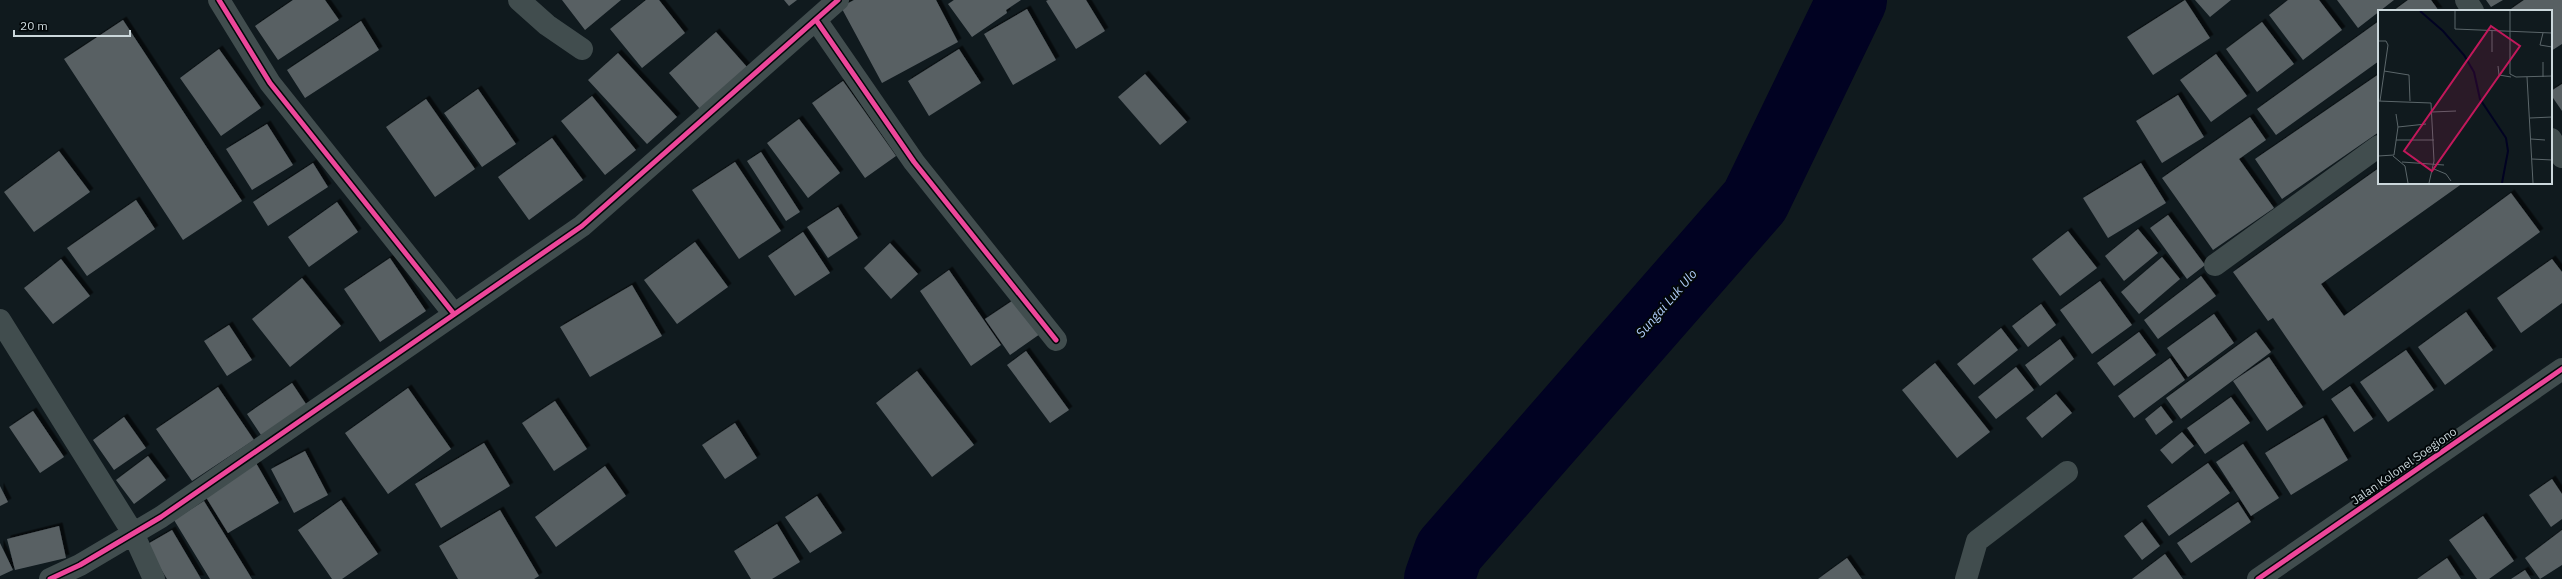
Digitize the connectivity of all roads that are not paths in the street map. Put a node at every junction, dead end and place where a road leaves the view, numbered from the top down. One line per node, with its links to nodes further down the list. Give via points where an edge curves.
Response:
1 (219, 0): 12 (street, via 270,83)
2 (519, 0): 7 (street, via 547,25)
3 (838, 0): 6 (street)
4 (2466, 0): 5 (street)
5 (2472, 10)
6 (816, 20): 12 (street, via 582,226); 14 (street, via 914,162)
7 (582, 49)
8 (2552, 141): 10 (street)
9 (2378, 147): 11 (street)
10 (2562, 157)
11 (2214, 265)
12 (454, 314): 17 (street, via 161,517)
13 (0, 320): 17 (street)
14 (1056, 340)
15 (2562, 369): 21 (street, Jalan Kolonel Soegiono)
16 (2067, 472): 20 (street, via 1977,541)
17 (133, 533): 18 (street, via 80,565); 19 (street)
18 (50, 579)
19 (154, 579)
20 (1966, 579)
21 (2258, 579)

